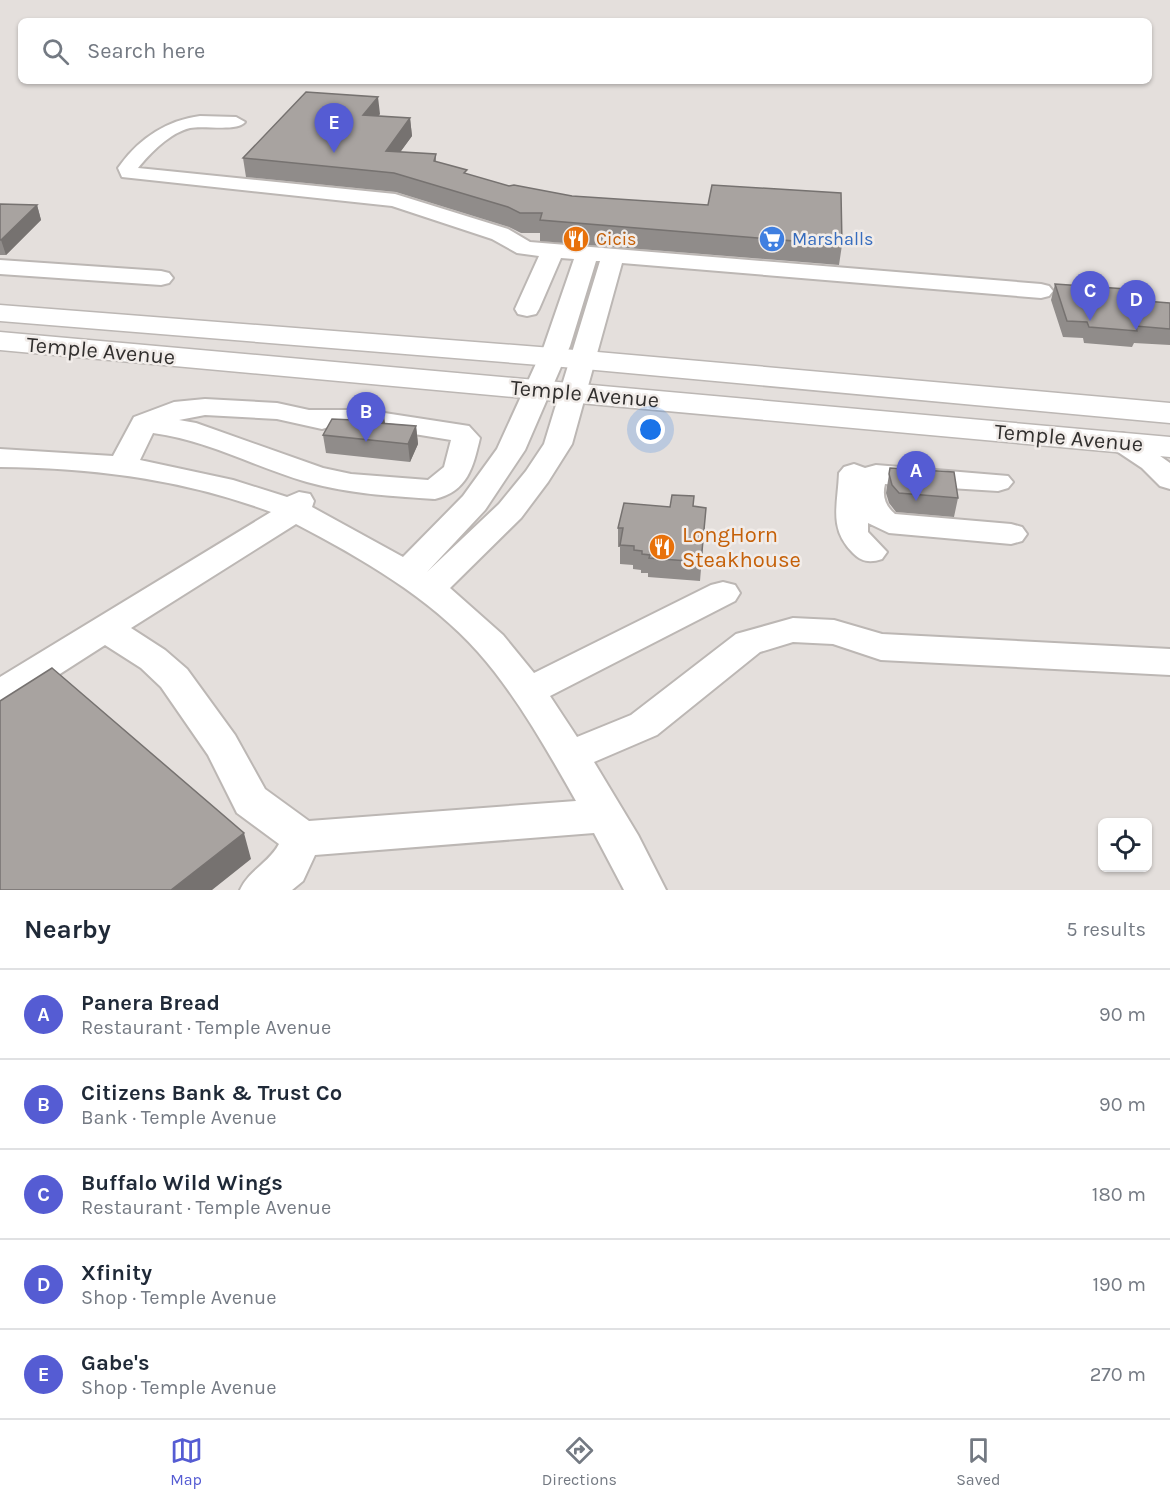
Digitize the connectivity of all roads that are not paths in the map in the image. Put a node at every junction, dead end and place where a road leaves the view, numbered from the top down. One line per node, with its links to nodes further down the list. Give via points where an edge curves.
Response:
1 (236, 122): 2 (street, via 187,122 169,128 133,160 129,174 395,200 500,234 525,248)
2 (553, 250): 3 (street); 8 (street)
3 (587, 253): 4 (street); 10 (street)
4 (613, 256): 7 (street); 11 (street)
5 (0, 267): 6 (street)
6 (161, 278)
7 (1041, 291)
8 (526, 309)
9 (0, 313): 13 (main road, Temple Avenue)
10 (568, 313): 11 (street); 13 (street)
11 (596, 315): 14 (street)
12 (0, 342): 15 (main road, Temple Avenue)
13 (552, 357): 14 (main road, Temple Avenue); 15 (street)
14 (584, 361): 16 (street); 17 (main road, Temple Avenue)
15 (537, 388): 16 (main road, Temple Avenue); 32 (street, via 511,450)
16 (573, 391): 20 (main road, Temple Avenue); 32 (street, via 558,444 510,511)
17 (1170, 413)
18 (304, 418): 19 (street, via 277,411 194,408 169,412); 28 (street, via 307,424 439,437 443,454); 28 (street, via 364,418 459,432 466,438 458,471)
19 (144, 423): 23 (street); 25 (street, via 186,429)
20 (1122, 442): 21 (main road, Temple Avenue); 26 (street)
21 (1170, 447)
22 (0, 458): 23 (street)
23 (122, 466): 29 (street, via 179,476)
24 (906, 475): 27 (street); 30 (street, via 885,473 872,478 872,509 882,521); 31 (street, via 888,467 869,466 852,476 852,529)
25 (321, 476): 28 (street, via 351,483); 29 (street, via 303,492)
26 (1170, 480)
27 (998, 482)
28 (432, 490)
29 (295, 511): 32 (street); 34 (street)
30 (1011, 534)
31 (871, 552)
32 (419, 581): 36 (street, via 455,609 505,661)
33 (723, 593): 36 (street)
34 (105, 628): 37 (street); 40 (street, via 153,659 174,678 222,746 251,801)
35 (1170, 662): 38 (street, via 881,646 834,632 793,630 748,643 644,725)
36 (527, 692): 38 (street)
37 (0, 694)
38 (569, 756): 39 (street)
39 (604, 815): 40 (street); 42 (street)
40 (302, 839): 41 (street, via 288,868)
41 (261, 890)
42 (645, 890)

